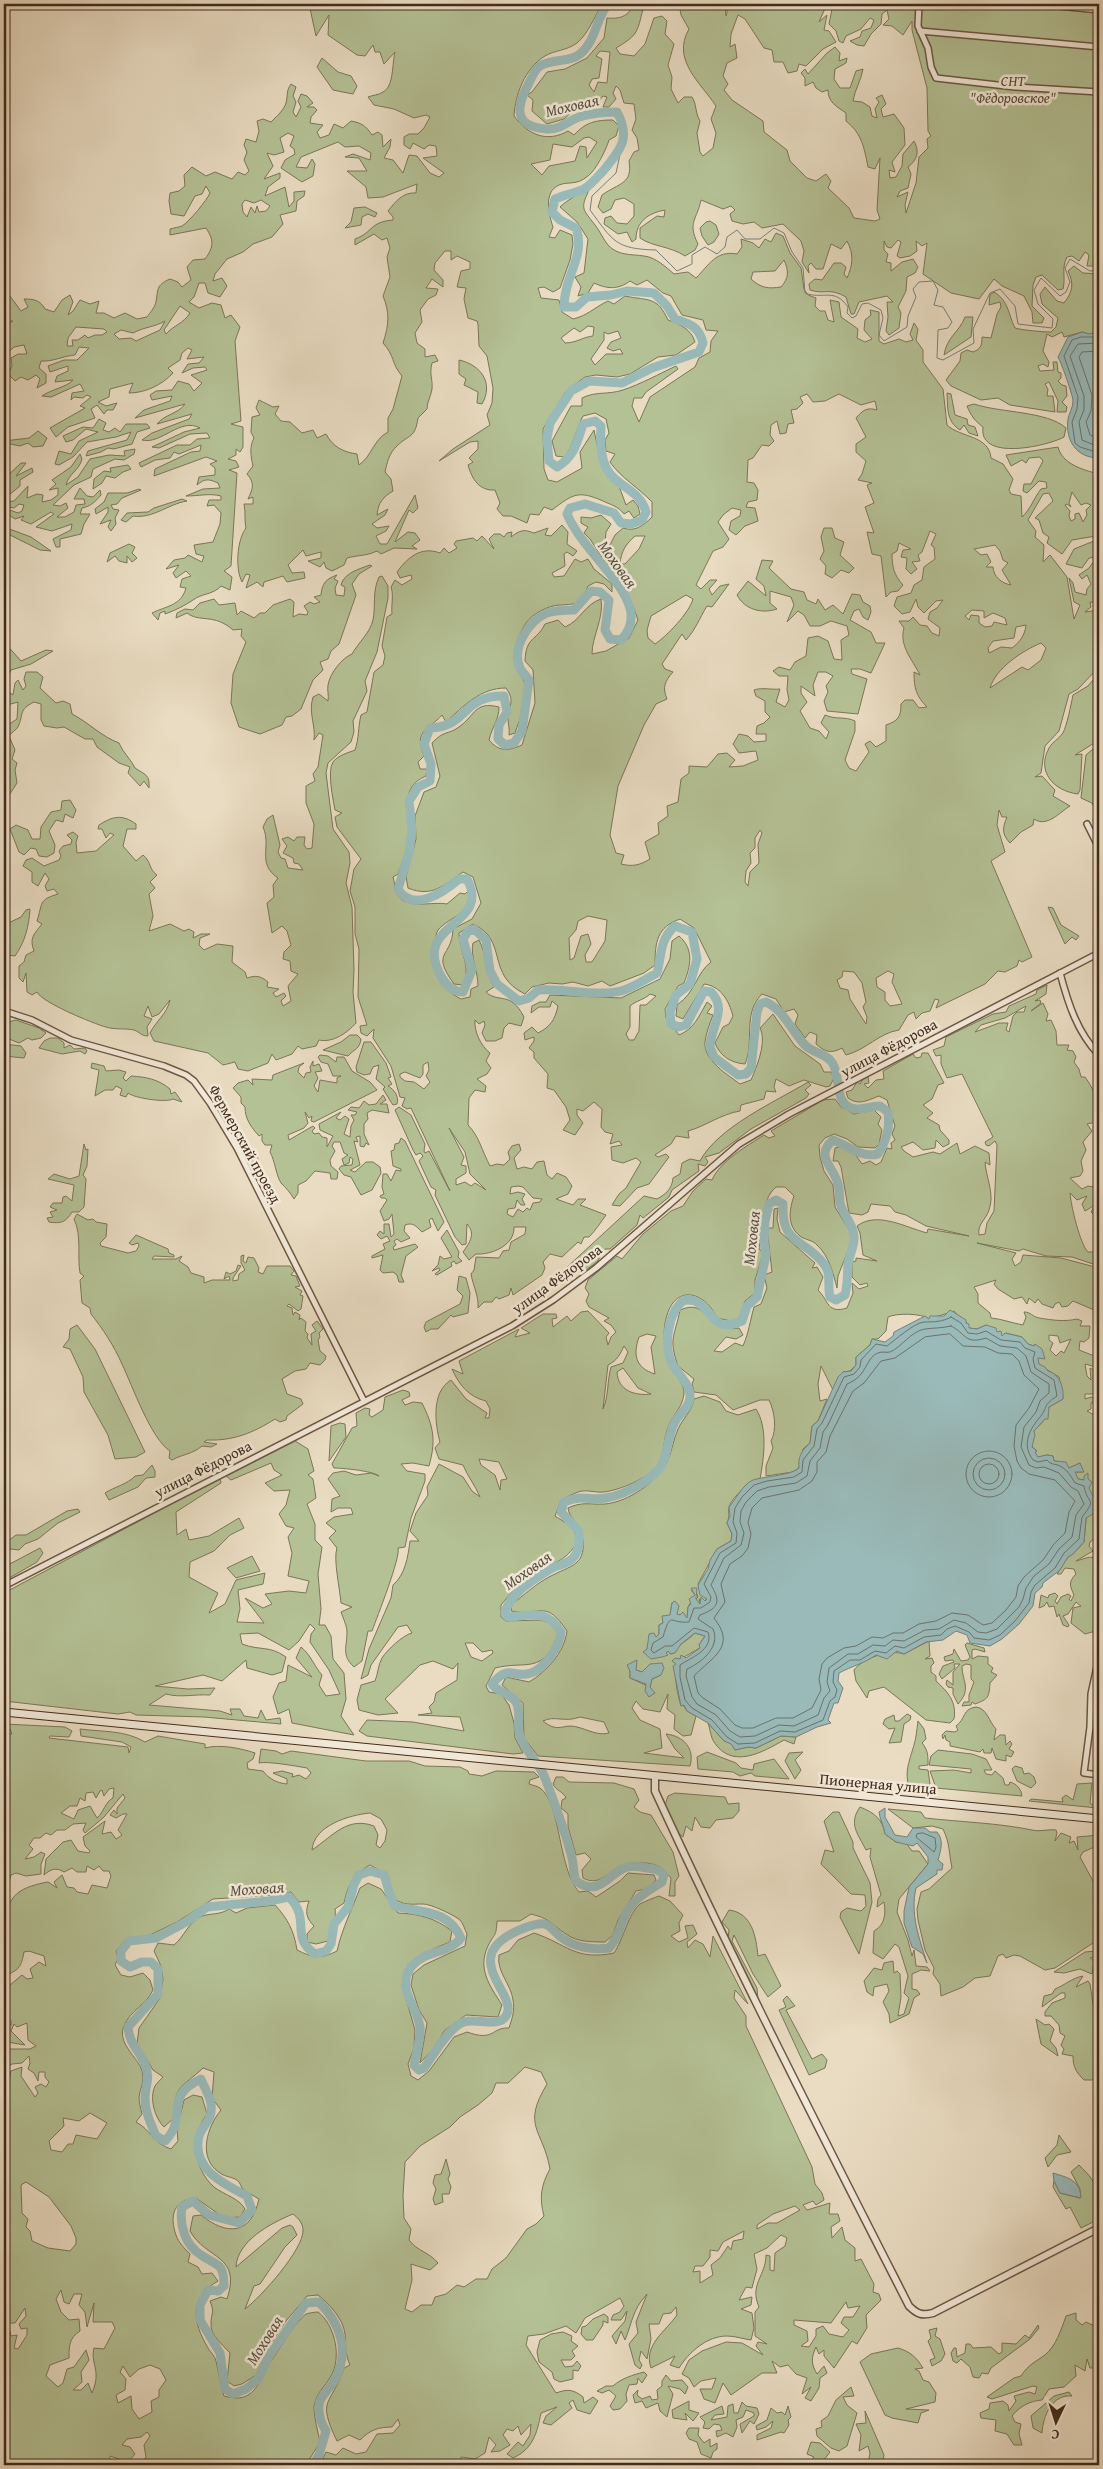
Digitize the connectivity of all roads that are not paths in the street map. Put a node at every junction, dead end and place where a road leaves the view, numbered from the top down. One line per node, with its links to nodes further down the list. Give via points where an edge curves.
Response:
1 (919, 4): 4 (street)
2 (1038, 4): 3 (street)
3 (1099, 10)
4 (920, 30): 5 (street); 6 (street, via 933,72 940,80)
5 (1099, 47)
6 (1099, 92)
7 (1087, 824): 8 (street)
8 (1099, 848)
9 (1099, 953): 10 (street, улица Фёдорова)
10 (1060, 973): 12 (street, via 1080,1030); 13 (street, улица Фёдорова, via 789,1114 739,1144 596,1268 553,1300 512,1326)
11 (4, 1011): 13 (street, Фермерский проезд, via 32,1020 71,1040 164,1066 194,1082 236,1148)
12 (1099, 1055)
13 (364, 1401): 14 (street, улица Фёдорова)
14 (4, 1586)
15 (1099, 1657): 17 (street, via 1091,1694 1084,1773)
16 (4, 1712): 18 (main road, Пионерная улица)
17 (1099, 1775)
18 (655, 1777): 19 (main road, Пионерная улица); 20 (street, via 655,1791 798,2089 909,2306 926,2315)
19 (1099, 1818)
20 (1099, 2228)

